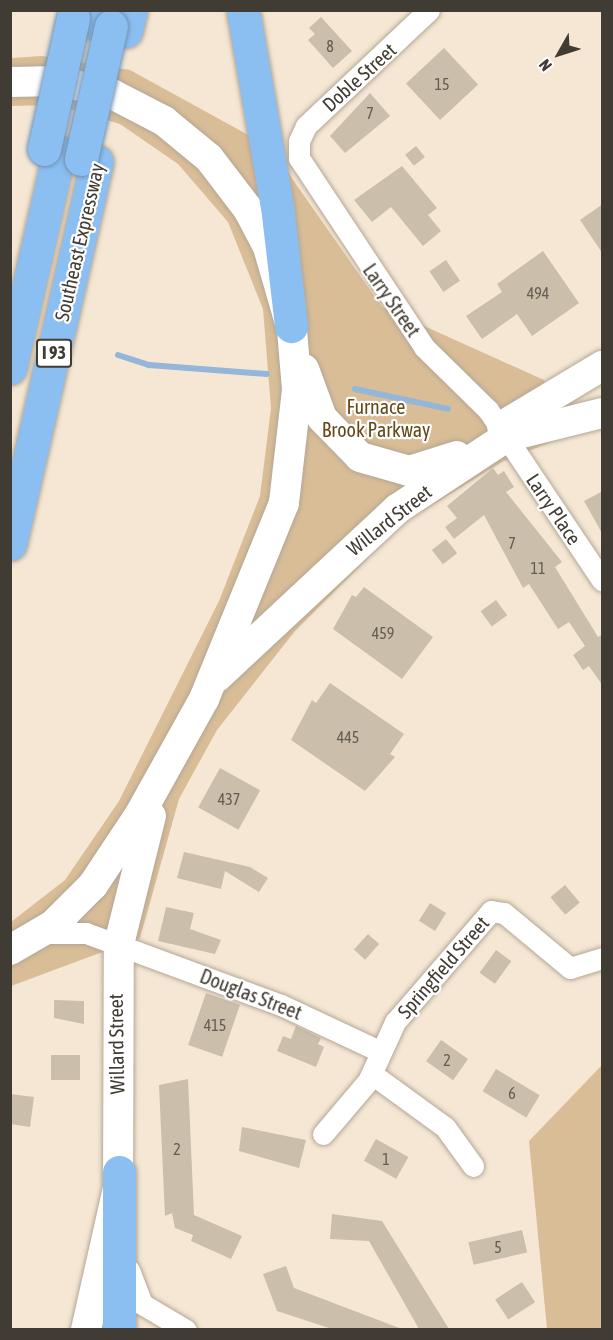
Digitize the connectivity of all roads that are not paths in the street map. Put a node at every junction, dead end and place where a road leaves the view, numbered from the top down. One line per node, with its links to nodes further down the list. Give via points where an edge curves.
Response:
1 (243, 10): 8 (highway, via 278,206)
2 (429, 10): 5 (street, Doble Street, via 313,119)
3 (102, 17): 6 (highway, Southeast Expressway / I 93); 6 (highway, Southeast Expressway / I 93, bridge)
4 (10, 82): 8 (main road, via 59,81 112,94 147,111 195,145 236,191 259,227)
5 (298, 149): 12 (street, Larry Street, via 312,184 424,347)
6 (70, 156): 7 (highway, Southeast Expressway / I 93); 9 (highway, I 93); 13 (highway, I 93); 14 (highway, Southeast Expressway / I 93)
7 (10, 297)
8 (291, 328): 12 (main road, Willard Street, via 322,418 344,446 372,463 409,471 435,467); 16 (main road, via 296,399 288,486)
9 (10, 368)
10 (599, 368): 11 (main road, via 583,397); 12 (main road, Willard Street)
11 (603, 412): 12 (main road, Willard Street)
12 (503, 432): 15 (street, Larry Place); 16 (main road, Willard Street, via 371,529)
13 (10, 472)
14 (10, 544)
15 (603, 580)
16 (210, 683): 17 (main road)
17 (170, 763): 18 (main road, via 93,885); 19 (main road, Willard Street, via 137,861)
18 (40, 934): 19 (street, Douglas Street, via 77,930); 20 (main road)
19 (119, 944): 22 (street, Douglas Street, via 281,1005); 26 (main road, Willard Street, via 115,1019)
20 (10, 950)
21 (603, 958): 22 (street, Springfield Street, via 570,968 511,918 491,911 402,1013)
22 (379, 1050): 23 (street, Springfield Street)
23 (372, 1074): 24 (street, Springfield Street); 25 (street, via 445,1127)
24 (323, 1134)
25 (473, 1166)
26 (119, 1172): 27 (main road, Willard Street, via 111,1235); 28 (highway); 29 (street, via 136,1296 156,1316)
27 (86, 1329)
28 (119, 1329)
29 (186, 1329)

